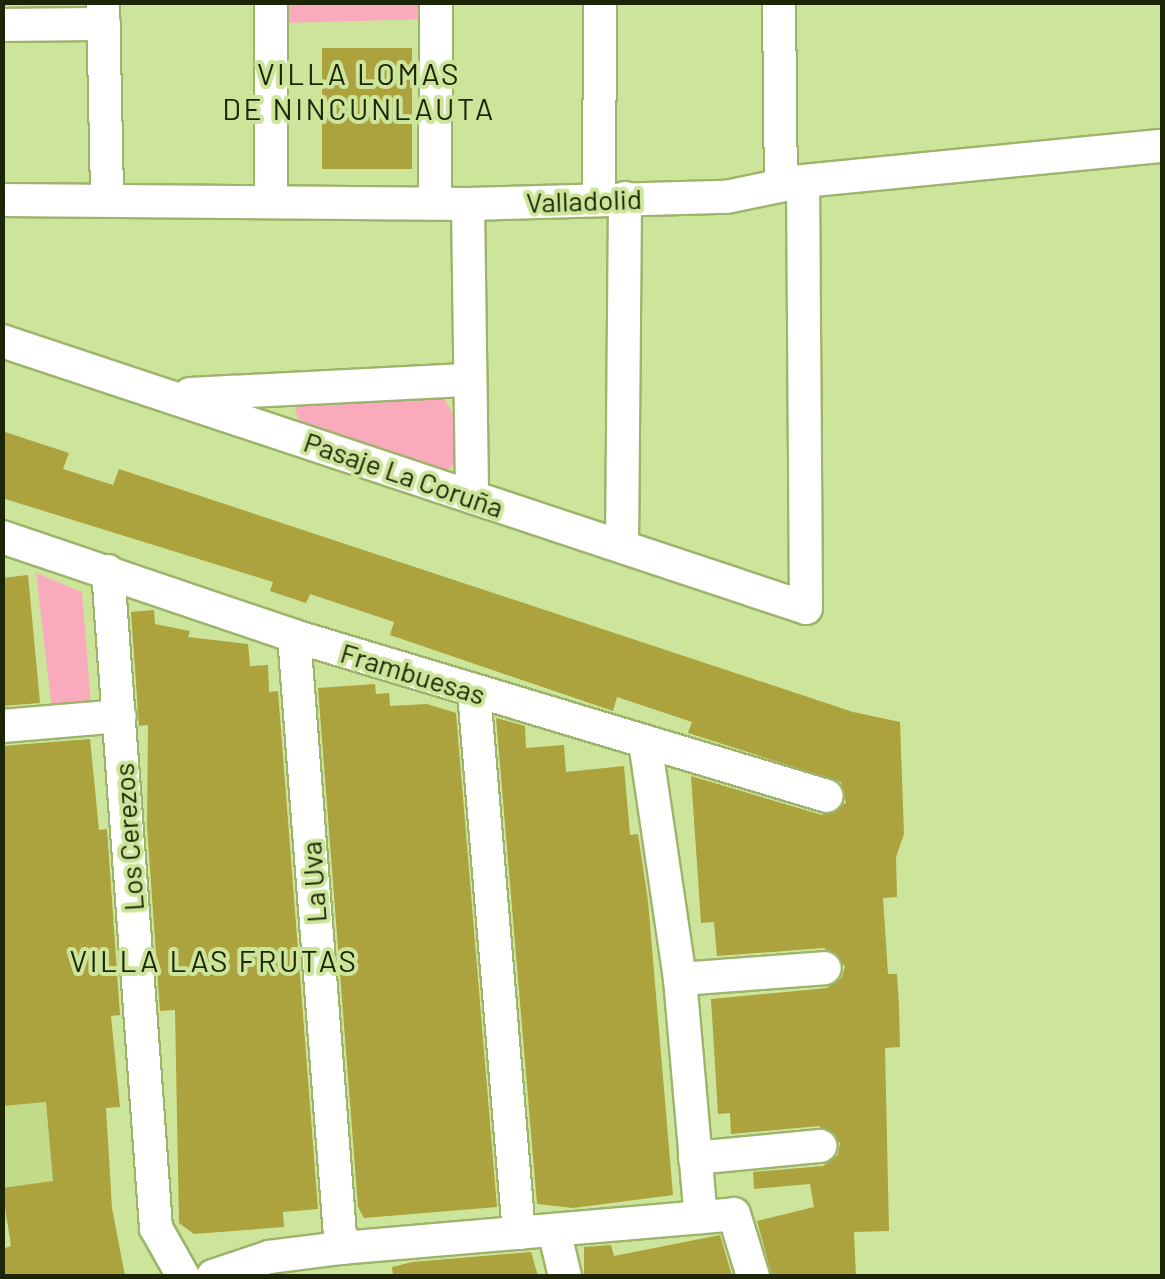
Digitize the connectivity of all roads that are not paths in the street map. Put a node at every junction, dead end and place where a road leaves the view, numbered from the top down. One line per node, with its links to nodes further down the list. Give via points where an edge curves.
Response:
1 (270, 2): 10 (street)
2 (436, 2): 13 (street)
3 (600, 2): 11 (street)
4 (779, 2): 8 (street)
5 (104, 13): 6 (street); 9 (street)
6 (2, 25)
7 (1162, 146): 8 (street, Valladolid)
8 (792, 183): 11 (street, Valladolid, via 726,197); 20 (street, Pasaje La Coruña, via 806,608)
9 (107, 197): 10 (street, Valladolid); 12 (street, Valladolid)
10 (271, 199): 13 (street, Valladolid)
11 (612, 199): 14 (street, Valladolid); 20 (street)
12 (2, 200)
13 (434, 203): 14 (street, Valladolid)
14 (468, 204): 16 (street)
15 (2, 340): 17 (street, Pasaje La Coruña)
16 (470, 380): 17 (street); 18 (street)
17 (174, 395): 18 (street, Pasaje La Coruña)
18 (472, 497): 20 (street, Pasaje La Coruña)
19 (2, 538): 21 (street, Frambuesas)
20 (622, 546)
21 (108, 571): 22 (street, Frambuesas); 24 (street, Los Cerezos)
22 (294, 636): 23 (street, Frambuesas); 35 (street, La Uva)
23 (474, 692): 26 (street, Frambuesas); 34 (street)
24 (120, 716): 25 (street); 37 (street, Los Cerezos, via 156,1228)
25 (2, 726)
26 (645, 742): 27 (street, Frambuesas); 29 (street)
27 (827, 796)
28 (824, 968): 29 (street)
29 (680, 979): 31 (street)
30 (820, 1146): 31 (street)
31 (695, 1158): 32 (street)
32 (700, 1217): 33 (street); 40 (street, via 734,1214)
33 (554, 1230): 34 (street); 39 (street)
34 (519, 1233): 36 (street)
35 (342, 1248): 36 (street); 38 (street, via 269,1257)
36 (381, 1260)
37 (183, 1276)
38 (213, 1276)
39 (565, 1276)
40 (754, 1276)

